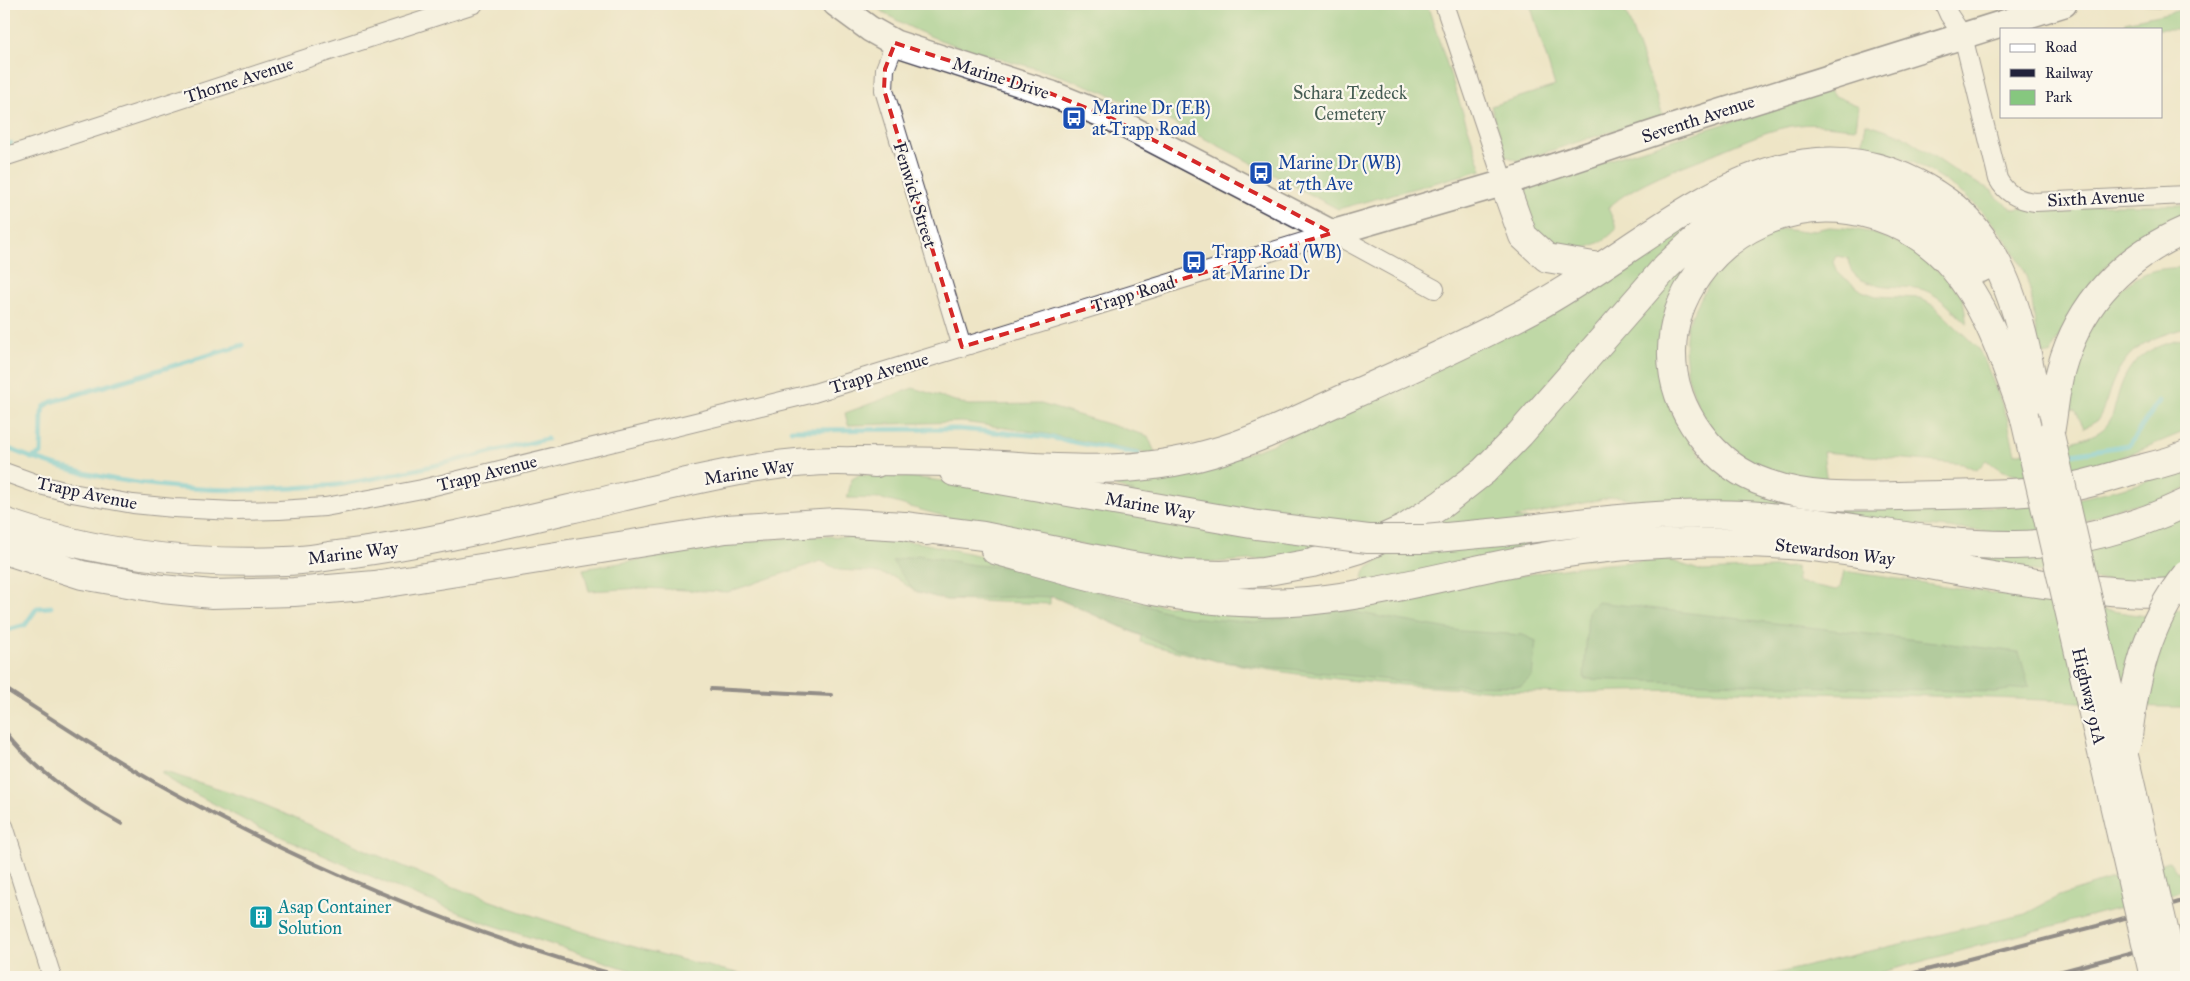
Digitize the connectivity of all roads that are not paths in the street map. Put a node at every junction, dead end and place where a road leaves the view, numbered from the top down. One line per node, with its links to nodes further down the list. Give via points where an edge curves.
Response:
1 (474, 4): 8 (street, Thorne Avenue)
2 (836, 4): 7 (street, Marine Drive)
3 (1444, 4): 9 (street)
4 (1944, 4): 6 (street)
5 (2064, 4): 6 (street, Seventh Avenue)
6 (1963, 36): 9 (street, Seventh Avenue); 10 (street, Sixth Avenue, via 1998,179 2008,192 2034,202)
7 (895, 43): 12 (street, Marine Drive, via 1052,94 1111,118); 15 (street, Fenwick Street, via 885,69 884,90)
8 (4, 157)
9 (1504, 183): 12 (street, Seventh Avenue); 13 (main road, via 1523,236 1547,258)
10 (2186, 195)
11 (2186, 230): 16 (main road, via 2140,254 2098,293 2074,333)
12 (1332, 233): 14 (street, Marine Drive); 15 (street, Trapp Road)
13 (1599, 267): 16 (main road, via 1702,200 1740,181 1784,167 1819,162 1849,162 1876,168 1918,185 1949,204 1985,242 2008,289 2024,340); 19 (main road, via 1537,306 1428,361 1214,453 1130,469 1088,470)
14 (1435, 289)
15 (962, 347): 20 (street, Trapp Avenue, via 814,393 422,488 325,506 234,511 132,504 40,485)
16 (2042, 419): 21 (main road, via 1975,296 1951,265 1918,236 1865,212 1810,209 1785,214 1739,234 1702,266 1681,306 1675,328 1674,373 1691,422 1707,444 1728,464 1766,484 1791,491 1849,497 2032,491); 24 (main road, via 1993,292 1978,264 1955,236 1918,208 1870,188 1844,184 1790,187 1737,207 1694,240 1666,267 1484,471 1404,529 1358,549 1312,563 1262,572 1181,574 983,536); 30 (main road, Highway 91A, bridge); 33 (main road, Highway 91A, bridge)
17 (2186, 442): 21 (main road)
18 (2186, 455): 21 (main road)
19 (853, 461): 23 (main road, Marine Way, via 766,466 406,546 286,561 209,561 131,554 68,541); 25 (main road, Marine Way, bridge, via 949,471 1257,526 1368,539 1425,539)
20 (4, 472)
21 (2096, 481)
22 (2186, 502): 25 (main road, Stewardson Way, via 2103,533 2014,545 1931,538 1779,518 1716,514 1634,517)
23 (4, 522)
24 (904, 526): 26 (main road, Marine Way, via 836,522 726,529 375,586 294,592 212,594 162,589 82,575); 27 (main road, Marine Way, via 1136,588 1218,601 1267,603 1314,600)
25 (1501, 532)
26 (4, 550)
27 (1483, 568): 29 (main road, Stewardson Way, via 1598,549 1672,544 1774,544 1842,551 2071,587 2134,592)
28 (2186, 575): 30 (main road, bridge, via 2159,617 2141,662)
29 (2186, 590)
30 (2125, 763): 34 (main road, Highway 91A, bridge)
31 (4, 826): 32 (street)
32 (52, 977)
33 (2154, 977)
34 (2174, 977)

